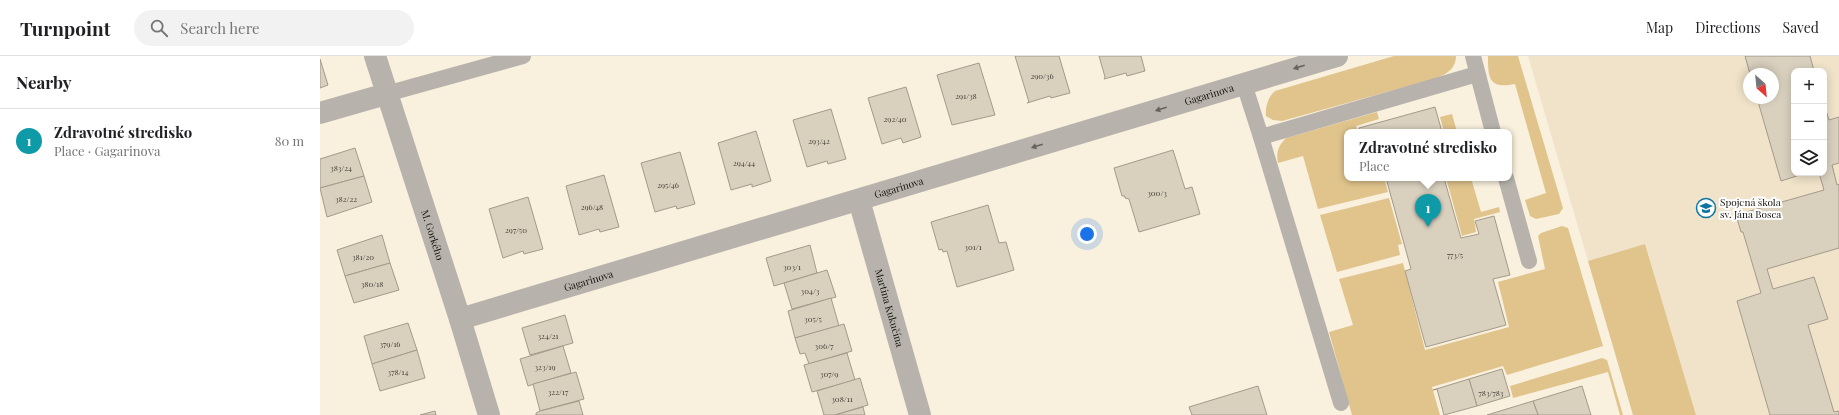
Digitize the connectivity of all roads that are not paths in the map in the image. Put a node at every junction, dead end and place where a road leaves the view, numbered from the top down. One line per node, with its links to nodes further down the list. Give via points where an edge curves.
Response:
1 (375, 56): 7 (street, M. Gorkého)
2 (523, 56): 7 (lane)
3 (1337, 56): 6 (street, Gagarinova, one-way to 6)
4 (1473, 56): 5 (lane)
5 (1477, 74): 9 (lane); 10 (lane)
6 (1244, 84): 10 (lane); 12 (street, Gagarinova, one-way to 12)
7 (386, 94): 8 (street); 14 (street, M. Gorkého)
8 (320, 113)
9 (1492, 129)
10 (1261, 137): 15 (lane)
11 (1507, 181): 13 (lane)
12 (859, 200): 14 (street, Gagarinova); 17 (street, Martina Kukučína)
13 (1528, 261)
14 (460, 319): 16 (street, M. Gorkého)
15 (1340, 403)
16 (489, 415)
17 (920, 415)

